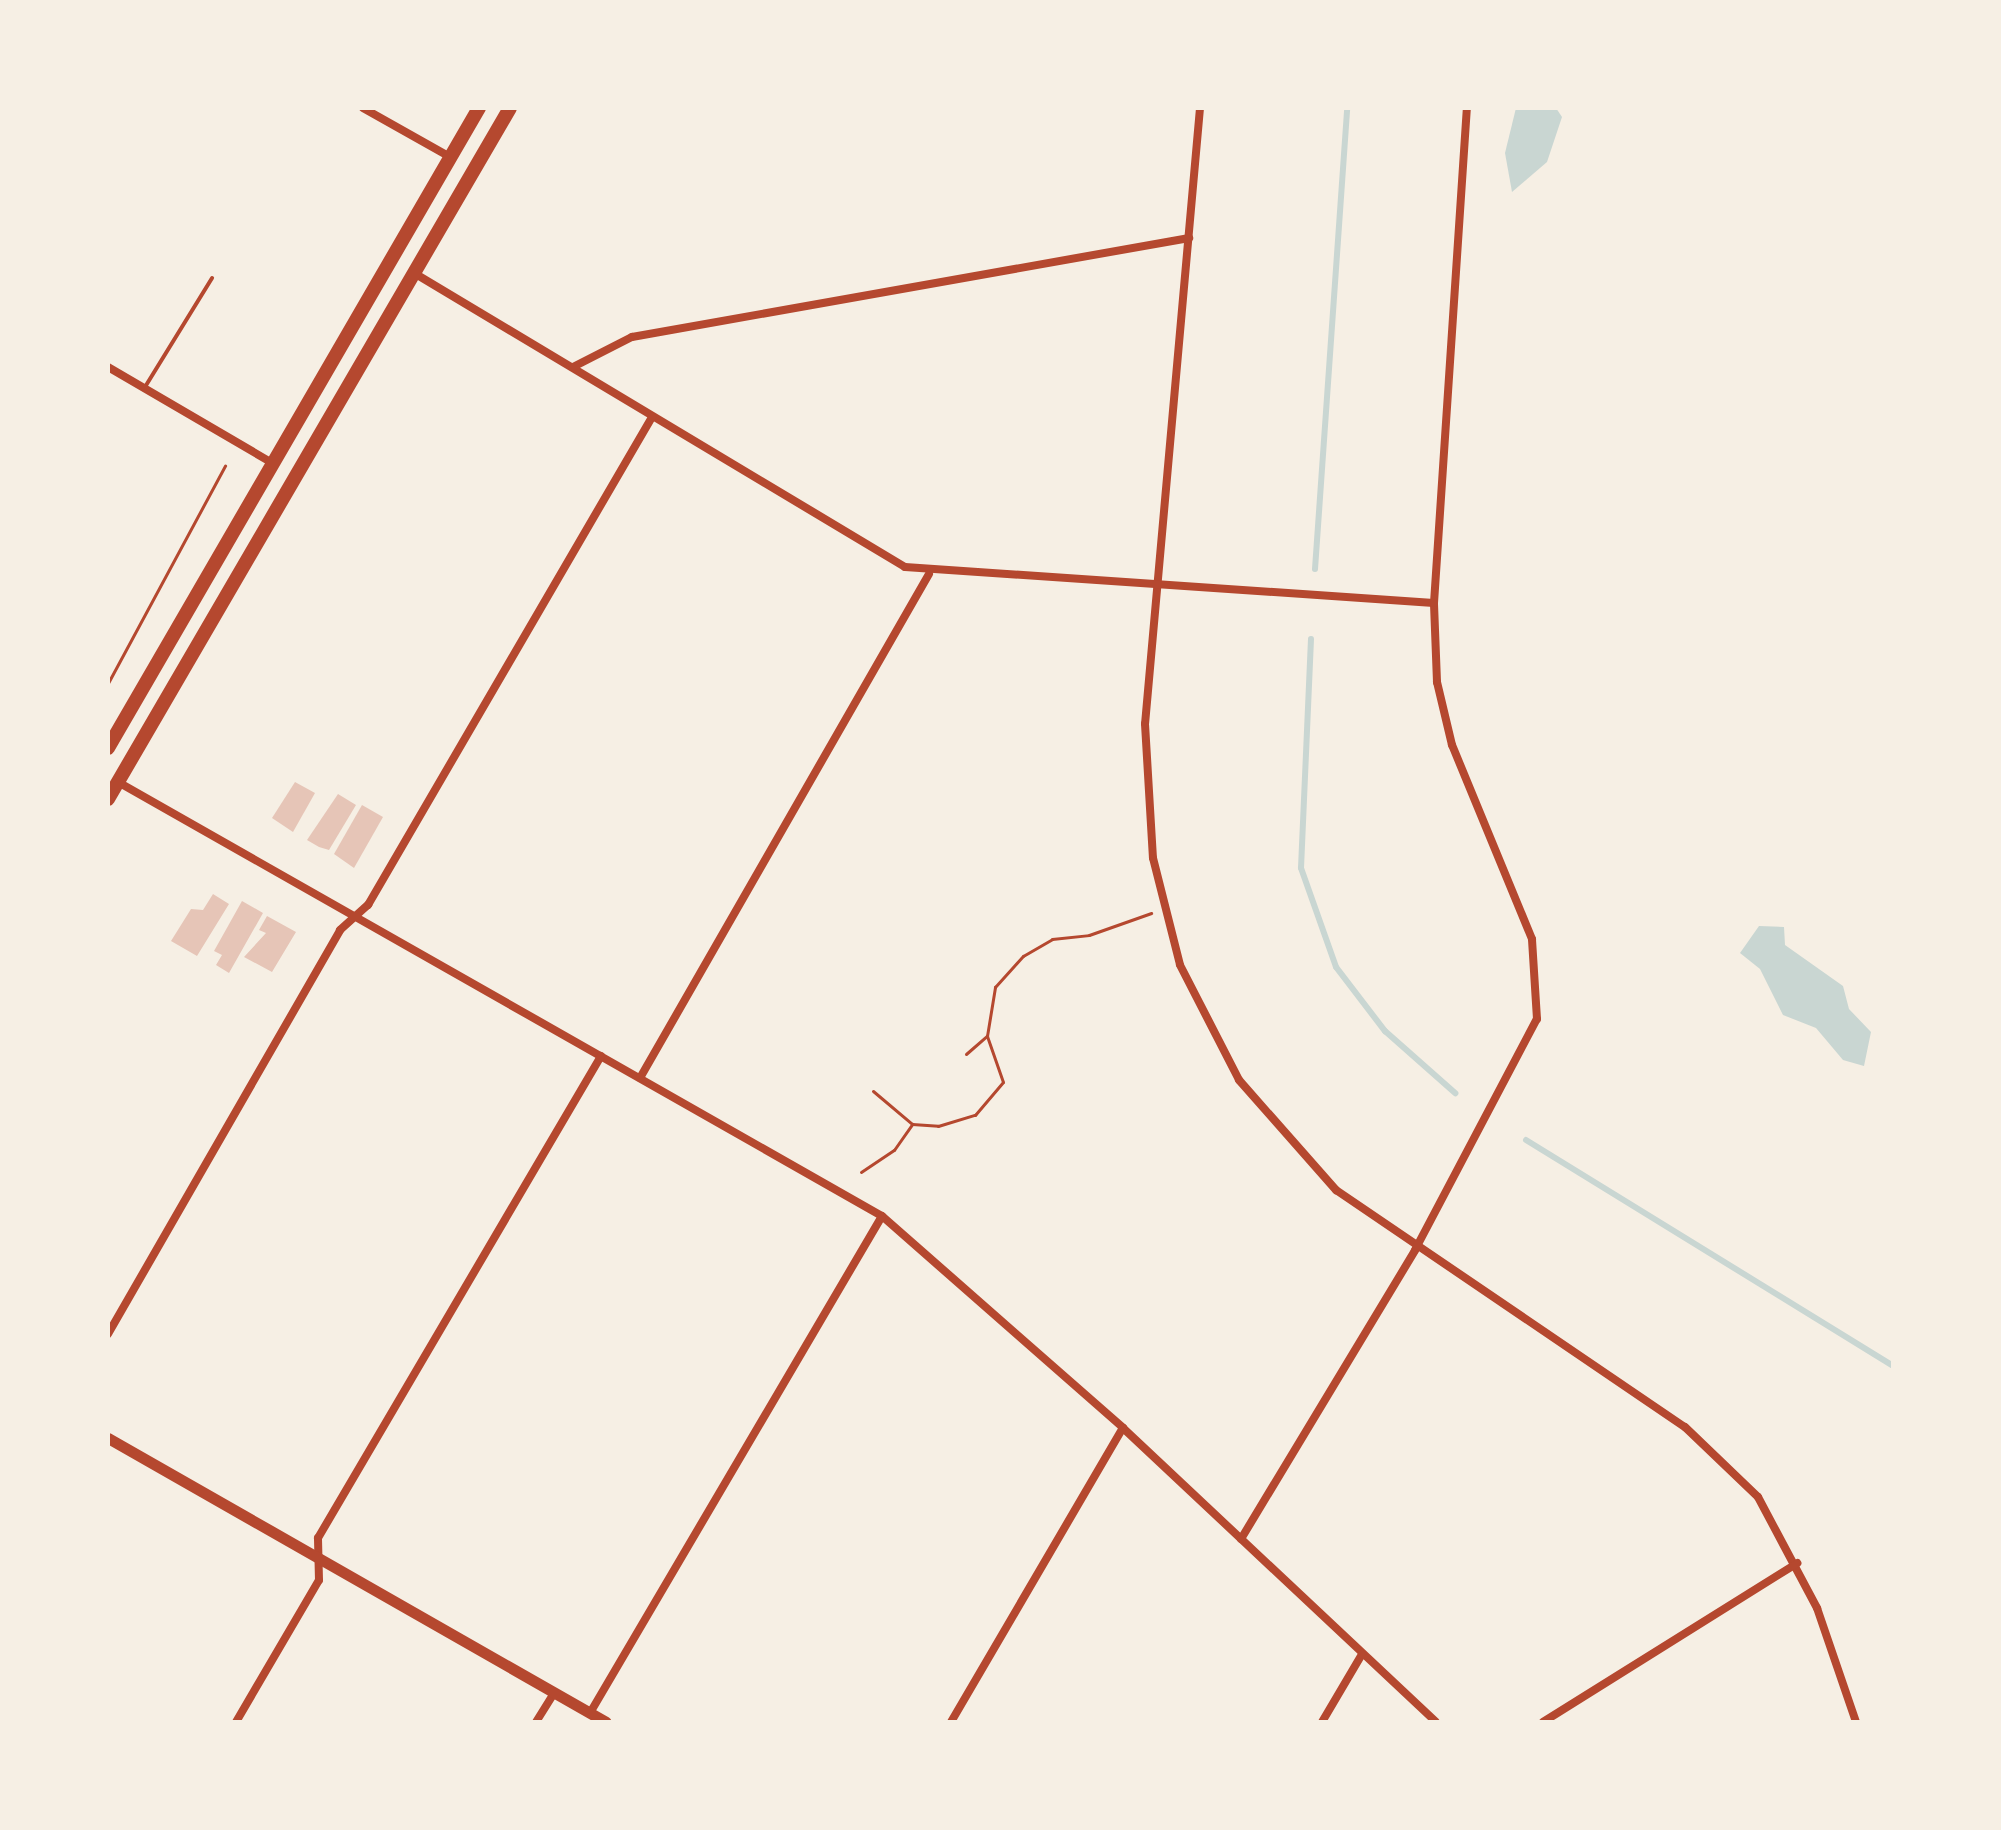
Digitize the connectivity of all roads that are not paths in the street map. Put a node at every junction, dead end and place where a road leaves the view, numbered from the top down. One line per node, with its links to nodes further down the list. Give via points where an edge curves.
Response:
1 (363, 108): 6 (street)
2 (479, 108): 6 (highway)
3 (510, 108): 8 (highway)
4 (1200, 108): 7 (street)
5 (1467, 108): 17 (street)
6 (450, 157): 14 (highway)
7 (1189, 238): 11 (street, via 632,337); 16 (street)
8 (413, 273): 11 (street); 19 (highway)
9 (212, 278): 12 (lane)
10 (108, 367): 12 (street)
11 (573, 367): 13 (street)
12 (144, 389): 14 (street)
13 (652, 417): 15 (street, via 883,555); 21 (street)
14 (272, 463): 18 (highway)
15 (929, 574): 16 (street); 23 (street)
16 (1159, 585): 17 (street); 25 (street, via 1144,775 1163,910 1216,1041 1269,1121 1336,1190)
17 (1434, 603): 25 (street, via 1442,711 1532,939 1540,993 1527,1046)
18 (109, 743)
19 (118, 782): 20 (highway); 21 (street)
20 (108, 799)
21 (355, 917): 22 (street); 26 (street, via 340,930)
22 (601, 1056): 23 (street); 30 (street, via 318,1538)
23 (640, 1078): 24 (street)
24 (882, 1216): 27 (street); 34 (street)
25 (1415, 1250): 29 (street); 31 (street, via 1685,1427 1758,1497)
26 (108, 1334)
27 (1123, 1428): 29 (street); 38 (street)
28 (108, 1438): 30 (main road)
29 (1241, 1539): 32 (street)
30 (318, 1559): 33 (main road); 35 (street, via 319,1580)
31 (1797, 1563): 41 (street); 42 (street)
32 (1362, 1654): 39 (street); 40 (street)
33 (554, 1693): 34 (main road); 36 (street)
34 (590, 1713): 37 (main road)
35 (236, 1722)
36 (536, 1722)
37 (606, 1722)
38 (951, 1722)
39 (1322, 1722)
40 (1436, 1722)
41 (1543, 1722)
42 (1856, 1722)

